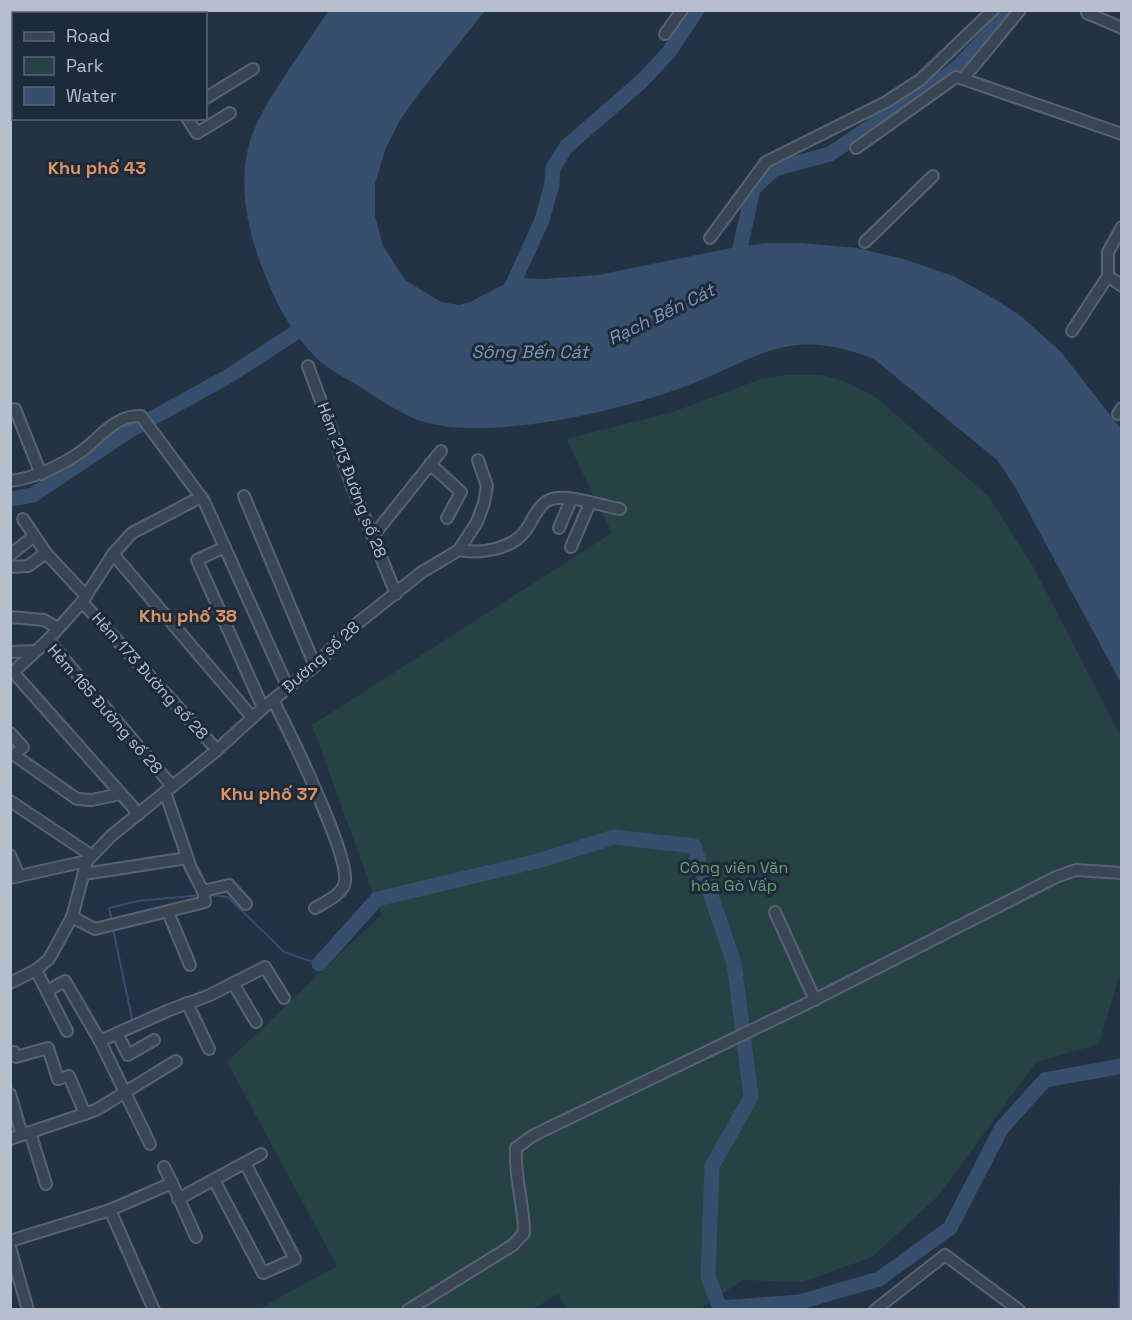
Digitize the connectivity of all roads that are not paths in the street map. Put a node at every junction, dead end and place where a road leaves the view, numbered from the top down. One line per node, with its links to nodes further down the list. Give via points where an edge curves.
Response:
1 (682, 10): 6 (street)
2 (993, 10): 16 (street, via 920,80 876,108 766,162)
3 (1020, 10): 8 (street)
4 (1087, 14): 5 (street)
5 (1122, 28)
6 (665, 34)
7 (253, 69): 9 (street)
8 (963, 78): 12 (street); 13 (street, via 956,77)
9 (207, 97)
10 (230, 113): 11 (street, via 197,133)
11 (188, 120)
12 (1122, 134)
13 (856, 148)
14 (933, 176): 17 (street)
15 (1122, 227): 18 (street, via 1108,252)
16 (710, 238)
17 (865, 242)
18 (1108, 276): 19 (street); 20 (street)
19 (1122, 286)
20 (1072, 331)
21 (308, 366): 37 (street, Hẻm 213 Đường số 28)
22 (15, 409): 26 (street)
23 (441, 451): 25 (street)
24 (478, 460): 40 (street, Đường số 28, via 487,486 484,503)
25 (430, 464): 33 (street, via 461,492); 37 (street)
26 (41, 474): 27 (street); 29 (street, via 80,453 106,429 130,416 141,416)
27 (10, 481)
28 (244, 496): 52 (street)
29 (201, 497): 38 (street); 42 (street, via 132,533)
30 (571, 500): 31 (street); 35 (street); 40 (street, via 552,498 543,503 524,533 497,548 478,554)
31 (590, 503): 32 (street); 39 (street)
32 (620, 509)
33 (447, 518)
34 (23, 519): 36 (street, Hẻm 173 Đường số 28)
35 (559, 528)
36 (34, 536): 41 (street, Hẻm 173 Đường số 28); 43 (street)
37 (373, 536): 45 (street, Hẻm 213 Đường số 28)
38 (225, 547): 54 (street); 56 (street, via 197,560)
39 (571, 547)
40 (459, 550): 45 (street, Đường số 28, via 422,572)
41 (46, 552): 44 (street, via 28,566); 46 (street, Hẻm 173 Đường số 28)
42 (113, 554): 46 (street); 57 (street)
43 (10, 555)
44 (10, 567)
45 (396, 594): 52 (street, Đường số 28, via 349,630)
46 (84, 599): 48 (street); 59 (street, Hẻm 173 Đường số 28)
47 (10, 617): 48 (street, via 44,620)
48 (58, 628): 49 (street)
49 (48, 640): 50 (street, Hẻm 165 Đường số 28); 61 (street, Hẻm 165 Đường số 28)
50 (36, 651): 51 (street); 53 (street, Hẻm 165 Đường số 28)
51 (10, 652)
52 (315, 666): 54 (street, Đường số 28)
53 (11, 673): 62 (street)
54 (288, 688): 55 (street, Đường số 28)
55 (273, 700): 56 (street, Đường số 28); 73 (street, via 314,787 343,863 345,881 341,891)
56 (263, 708): 57 (street, Đường số 28)
57 (252, 717): 59 (street, Đường số 28)
58 (10, 733): 60 (street, via 23,747)
59 (217, 750): 61 (street, Đường số 28)
60 (12, 757): 62 (street, via 77,800)
61 (168, 789): 64 (street, Đường số 28); 67 (street)
62 (120, 794): 64 (street)
63 (10, 801): 66 (street)
64 (139, 814): 66 (street, Đường số 28)
65 (10, 855): 70 (street)
66 (89, 858): 69 (street); 70 (street)
67 (187, 858): 69 (street); 71 (street)
68 (1122, 873): 83 (street, via 1076,870 1056,877)
69 (84, 874): 76 (street)
70 (15, 877)
71 (203, 897): 72 (street, via 230,885); 74 (street)
72 (246, 904)
73 (315, 908)
74 (168, 912): 76 (street, via 95,928); 77 (street)
75 (775, 912): 83 (street)
76 (72, 917): 78 (street, via 49,959)
77 (190, 965)
78 (36, 970): 80 (street); 81 (street)
79 (233, 982): 82 (street, via 265,967); 84 (street); 85 (street)
80 (10, 983)
81 (47, 991): 86 (street); 89 (street, via 65,981)
82 (284, 998)
83 (815, 1000): 112 (street, via 534,1135 516,1148 514,1167 524,1212 524,1233 513,1245)
84 (187, 1003): 87 (street); 90 (street)
85 (256, 1022)
86 (67, 1031)
87 (117, 1033): 88 (street, via 128,1055); 89 (street)
88 (154, 1040)
89 (100, 1041): 93 (street)
90 (209, 1049)
91 (10, 1052): 95 (street, via 16,1057 48,1048 58,1079 69,1076)
92 (176, 1061): 93 (street)
93 (125, 1093): 95 (street); 98 (street)
94 (10, 1094): 96 (street)
95 (85, 1113): 96 (street)
96 (26, 1134): 97 (street); 103 (street)
97 (10, 1139)
98 (150, 1144)
99 (261, 1154): 100 (street)
100 (245, 1163): 102 (street); 102 (street, via 295,1259 263,1273)
101 (164, 1167): 104 (street)
102 (214, 1180): 105 (street)
103 (46, 1184)
104 (172, 1184): 105 (street); 106 (street)
105 (178, 1199): 107 (street)
106 (110, 1210): 108 (street); 111 (street)
107 (196, 1237)
108 (10, 1241)
109 (11, 1253): 110 (street)
110 (28, 1310)
111 (154, 1310)
112 (408, 1310)
113 (875, 1310): 114 (street, via 942,1256)
114 (1020, 1310)

